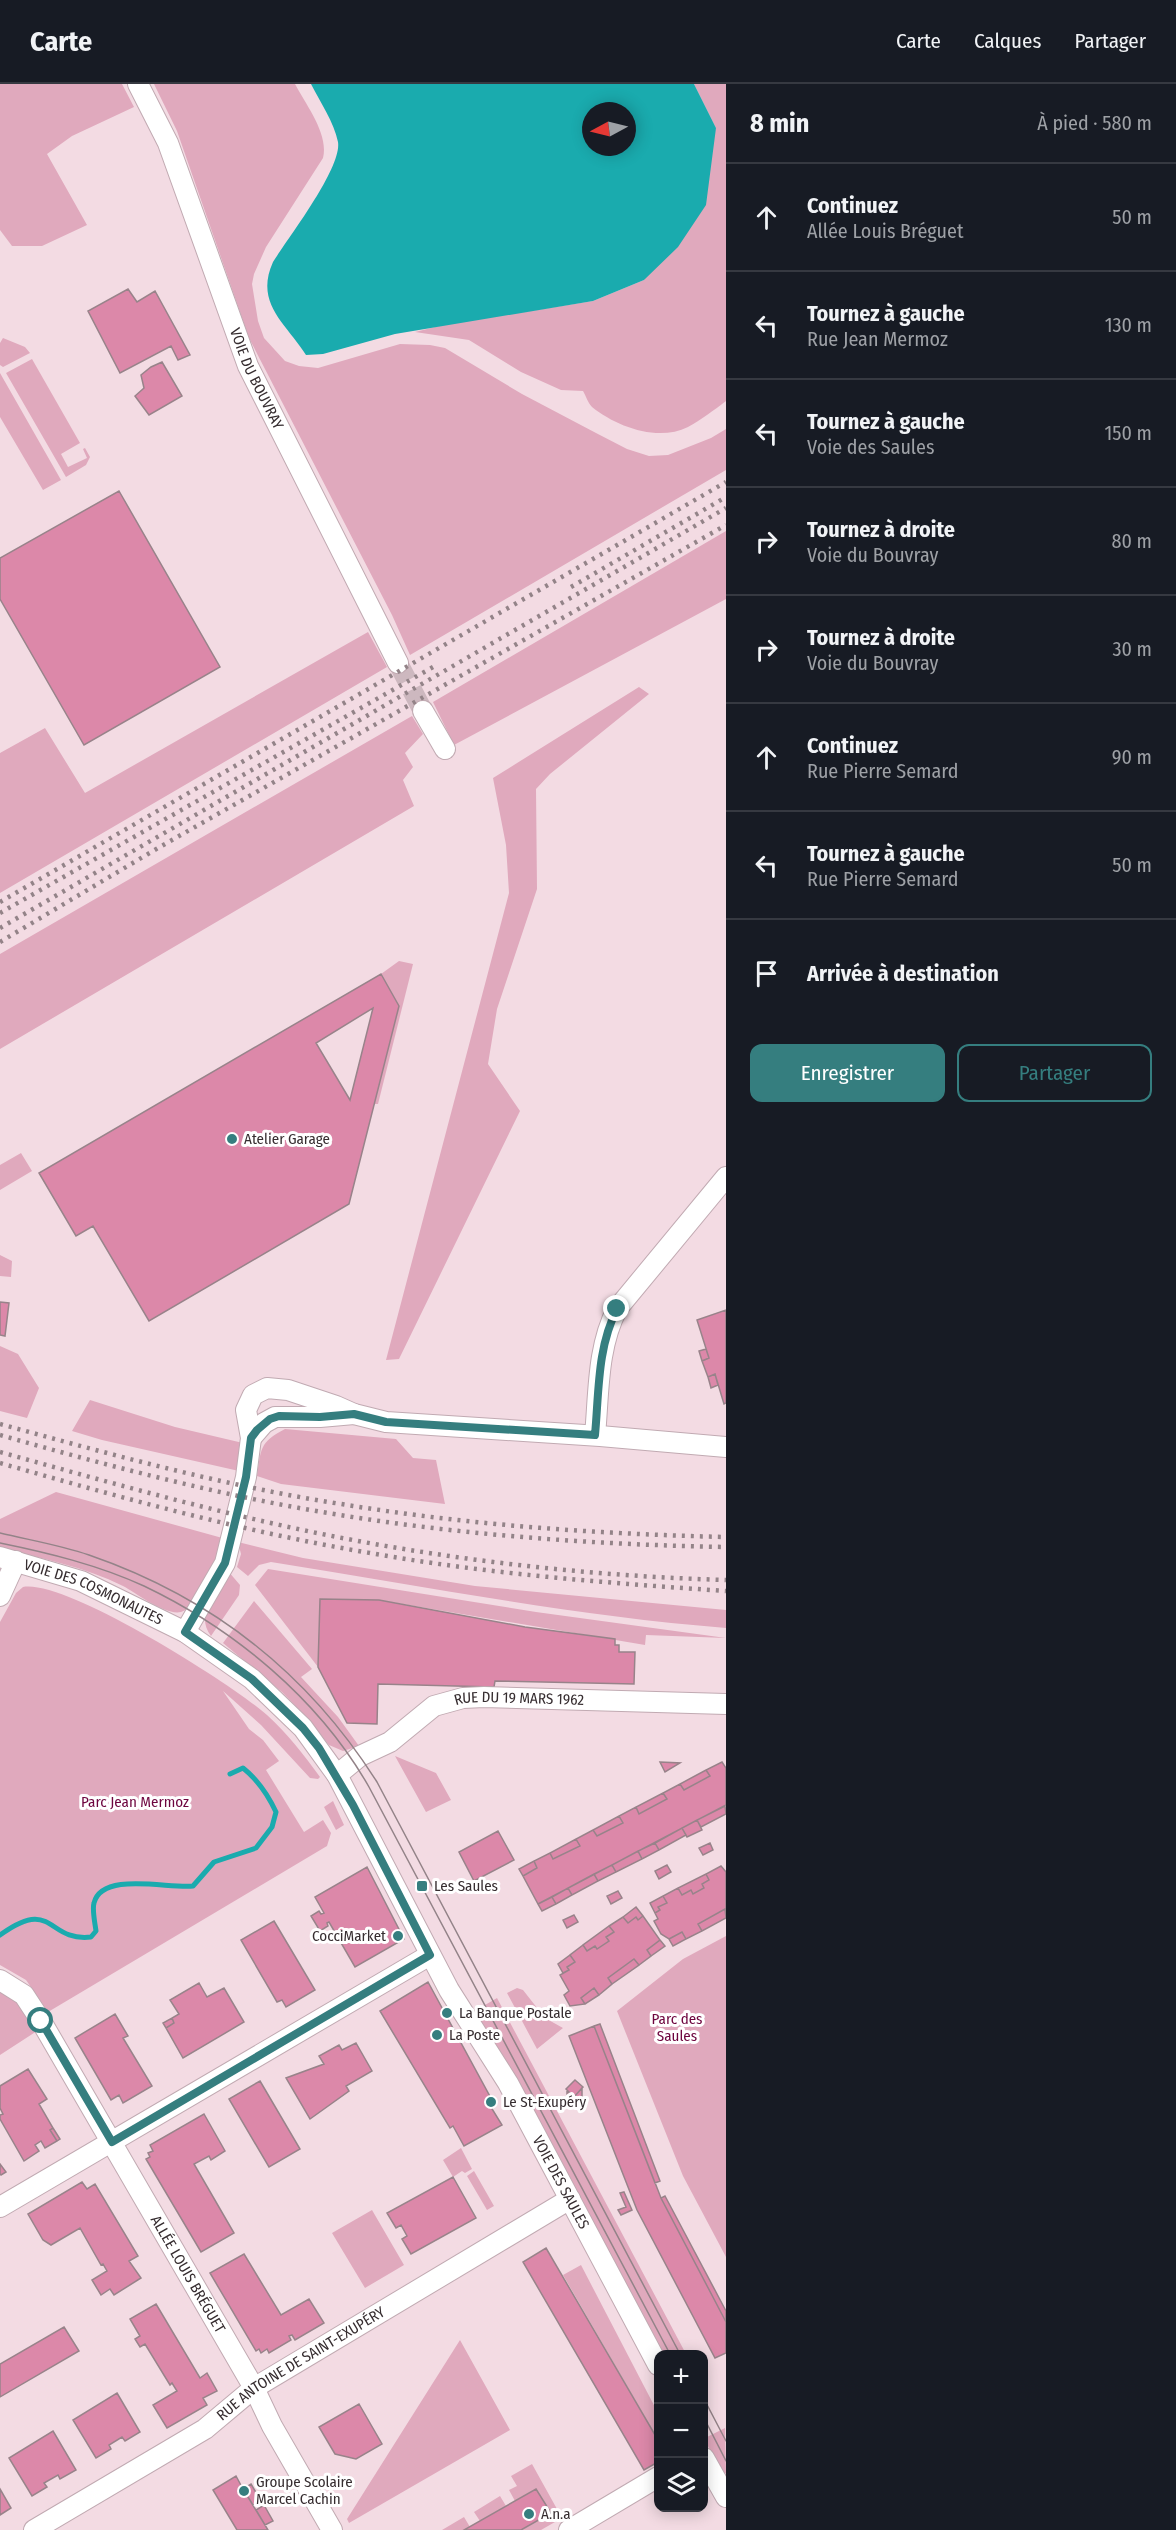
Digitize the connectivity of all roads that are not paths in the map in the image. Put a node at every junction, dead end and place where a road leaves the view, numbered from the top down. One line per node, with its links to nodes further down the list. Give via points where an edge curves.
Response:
1 (138, 84): 2 (street, VOIE DU BOUVRAY, via 168,143 248,366)
2 (398, 663)
3 (423, 711): 4 (street)
4 (445, 749)
5 (726, 1177): 7 (street, via 635,1286 607,1328)
6 (354, 1414): 7 (street, via 386,1422); 8 (street, via 275,1417); 8 (street, via 303,1394 267,1388 253,1395 246,1407)
7 (595, 1435): 9 (street)
8 (251, 1438): 12 (street, via 246,1477 225,1563)
9 (726, 1447)
10 (8, 1559): 11 (street); 12 (street, VOIE DES COSMONAUTES, via 100,1589)
11 (0, 1596)
12 (185, 1632): 14 (street, VOIE DES SAULES, via 274,1699 303,1728)
13 (726, 1704): 14 (street, RUE DU 19 MARS 1962, via 484,1697 448,1700)
14 (337, 1775): 15 (street, VOIE DES SAULES)
15 (430, 1955): 17 (street); 18 (street, VOIE DES SAULES, via 508,2083)
16 (0, 1980): 17 (street, ALLÉE LOUIS BRÉGUET, via 24,1995)
17 (112, 2142): 19 (street); 21 (street, ALLÉE LOUIS BRÉGUET)
18 (570, 2199): 20 (street, VOIE DES SAULES); 21 (street, RUE ANTOINE DE SAINT-EXUPÉRY)
19 (0, 2207)
20 (654, 2357)
21 (254, 2388): 25 (street, RUE ANTOINE DE SAINT-EXUPÉRY, via 205,2429); 26 (street, ALLÉE LOUIS BRÉGUET)
22 (708, 2465): 24 (street)
23 (654, 2479): 27 (street)
24 (726, 2498)
25 (34, 2530)
26 (332, 2530)
27 (569, 2530)

